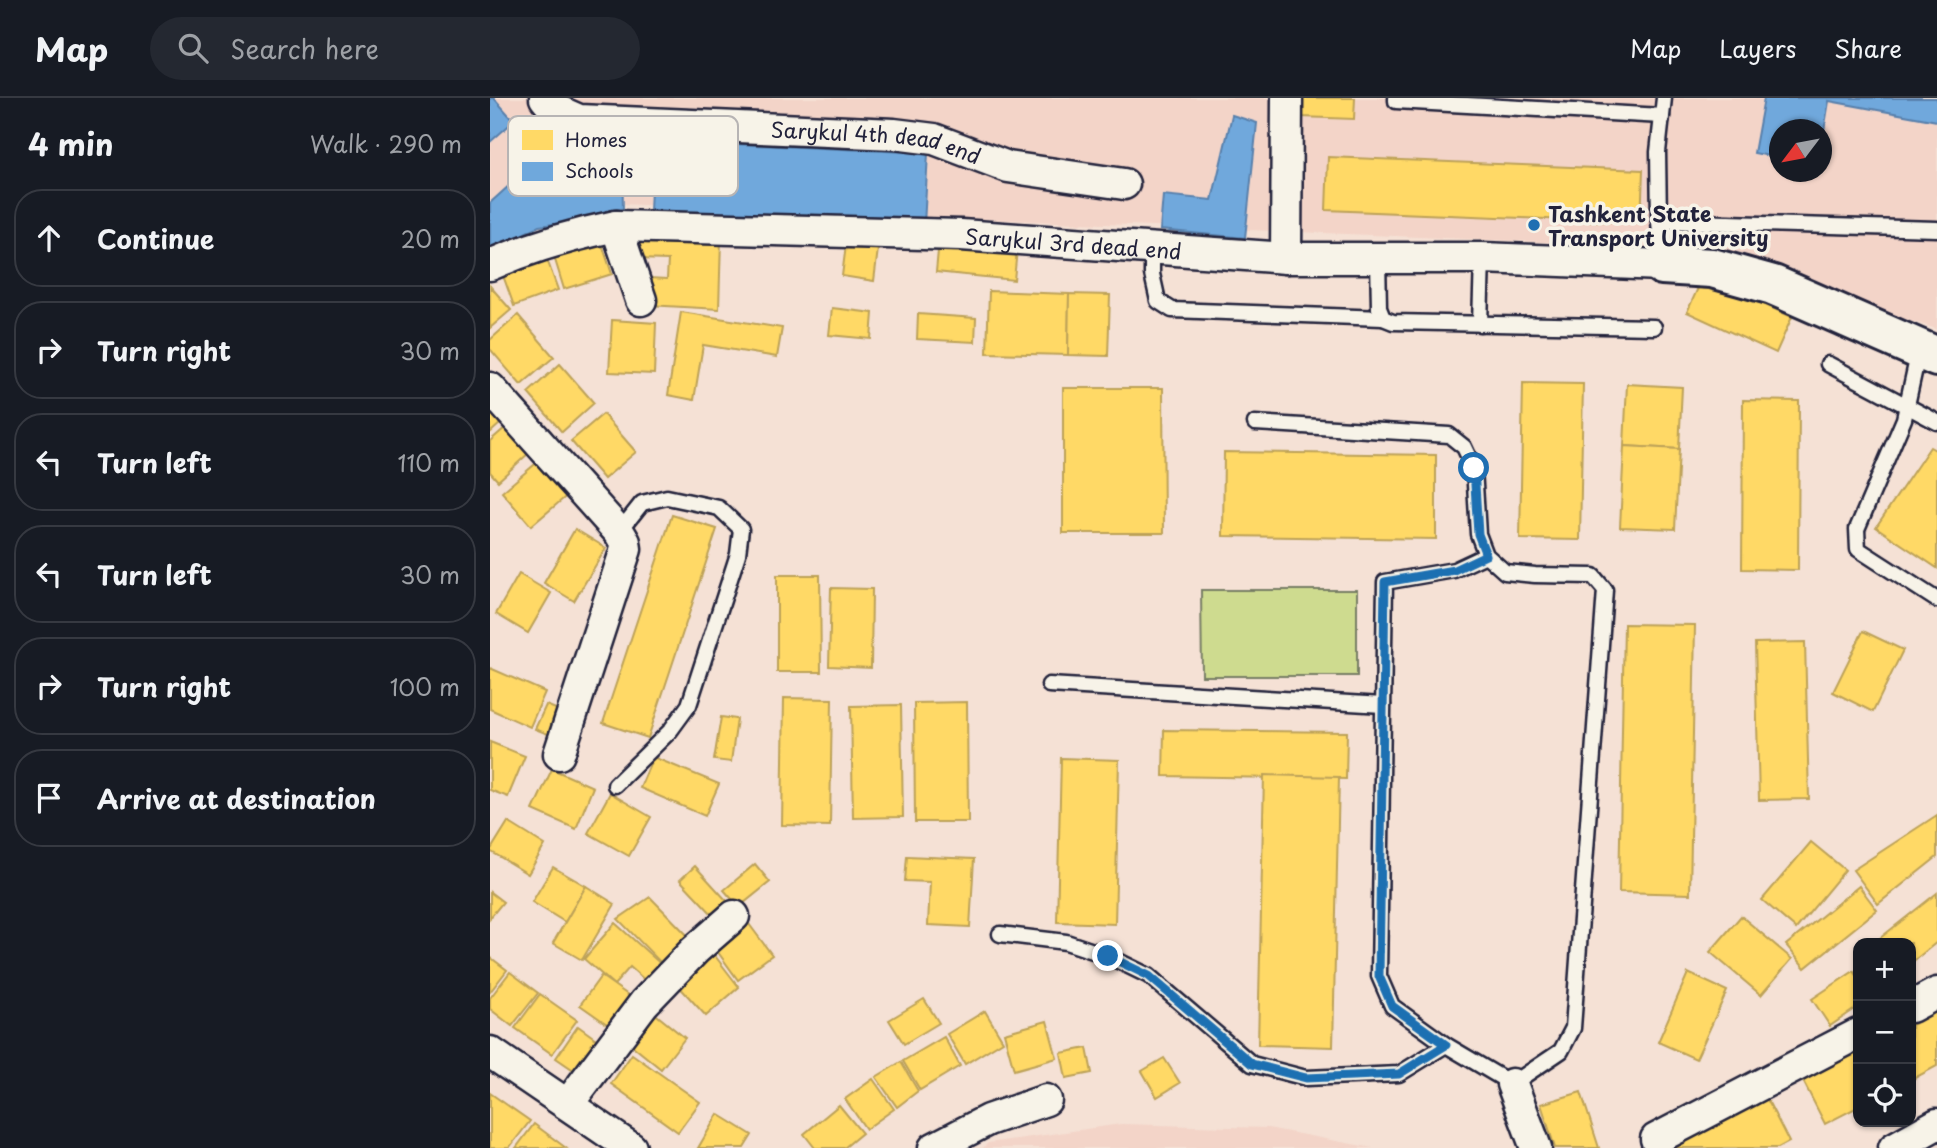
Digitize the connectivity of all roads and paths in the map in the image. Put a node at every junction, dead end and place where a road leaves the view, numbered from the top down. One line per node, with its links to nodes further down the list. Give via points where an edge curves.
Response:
1 (1287, 98): 13 (street)
2 (1396, 98): 6 (lane)
3 (1664, 98): 6 (lane)
4 (556, 102): 5 (street, Sarykul 4th dead end)
5 (574, 116)
6 (1662, 116): 9 (lane)
7 (738, 127): 8 (street, Sarykul 4th dead end, via 934,139 1008,167)
8 (1124, 184)
9 (1659, 221): 11 (lane); 17 (lane)
10 (616, 226): 12 (street, Sarykul 3rd dead end, via 961,235); 16 (street, Sarykul 3rd dead end, via 567,236); 18 (street)
11 (1937, 229)
12 (1152, 248): 13 (street, Sarykul 3rd dead end); 19 (lane, via 1158,301 1171,310)
13 (1286, 258): 14 (street, Sarykul 3rd dead end)
14 (1378, 258): 15 (street, Sarykul 3rd dead end); 19 (lane)
15 (1482, 258): 17 (street, Sarykul 3rd dead end); 20 (lane)
16 (490, 265)
17 (1662, 265): 22 (street, via 1712,268 1763,282)
18 (641, 300)
19 (1383, 318): 20 (lane)
20 (1480, 324): 21 (lane)
21 (1654, 327)
22 (1928, 353): 29 (lane, via 1857,529 1858,549)
23 (1828, 364): 25 (lane)
24 (490, 388): 27 (street)
25 (1937, 422)
26 (1255, 423): 28 (lane, via 1450,435 1464,447 1474,468 1478,534)
27 (619, 533): 32 (street, via 626,549); 33 (lane, via 642,503 667,497 719,508 741,529 738,554 689,705 670,731)
28 (1486, 555): 31 (lane, via 1454,570 1385,582); 41 (lane, via 1505,572 1593,576 1605,590 1573,1028 1561,1051)
29 (1937, 600)
30 (1049, 685): 31 (lane)
31 (1383, 705): 39 (lane, via 1379,976 1392,1006)
32 (559, 754)
33 (615, 785)
34 (734, 916): 43 (street, via 645,1003)
35 (1000, 934): 39 (lane, via 1066,942 1108,956 1149,976 1252,1064 1306,1078 1399,1074)
36 (1937, 993): 37 (street)
37 (1916, 1004)
38 (1853, 1037): 45 (street)
39 (1446, 1045): 41 (lane)
40 (490, 1052): 43 (street)
41 (1512, 1084): 48 (street)
42 (1046, 1100): 47 (street, via 989,1120)
43 (569, 1104): 46 (street)
44 (1937, 1124): 49 (street)
45 (1656, 1139)
46 (631, 1148)
47 (934, 1148)
48 (1536, 1148)
49 (1894, 1148)

